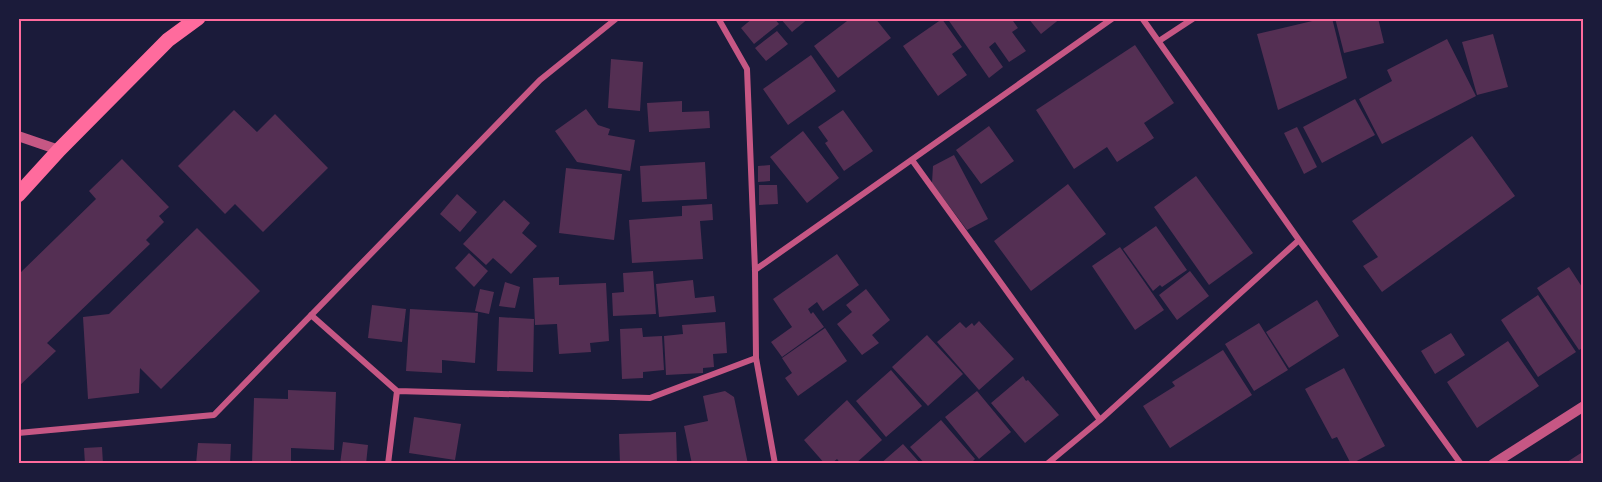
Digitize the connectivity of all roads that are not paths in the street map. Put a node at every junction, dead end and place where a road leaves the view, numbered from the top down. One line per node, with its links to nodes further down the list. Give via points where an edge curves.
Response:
1 (198, 18): 9 (main road, via 168,40)
2 (617, 18): 14 (street, via 540,80)
3 (718, 18): 13 (street, via 747,69)
4 (1113, 18): 10 (street)
5 (1142, 18): 7 (street)
6 (1194, 18): 7 (street)
7 (1159, 41): 12 (street)
8 (18, 136): 9 (street)
9 (59, 150): 11 (main road)
10 (912, 160): 13 (street); 18 (street)
11 (18, 195)
12 (1299, 240): 18 (street); 23 (street)
13 (755, 270): 15 (street)
14 (311, 315): 16 (street); 19 (street, via 214,415)
15 (756, 358): 16 (street, via 650,398); 21 (street)
16 (397, 391): 20 (street)
17 (1584, 406): 24 (street)
18 (1100, 420): 22 (street)
19 (18, 433)
20 (388, 464)
21 (776, 464)
22 (1047, 464)
23 (1461, 464)
24 (1493, 464)

